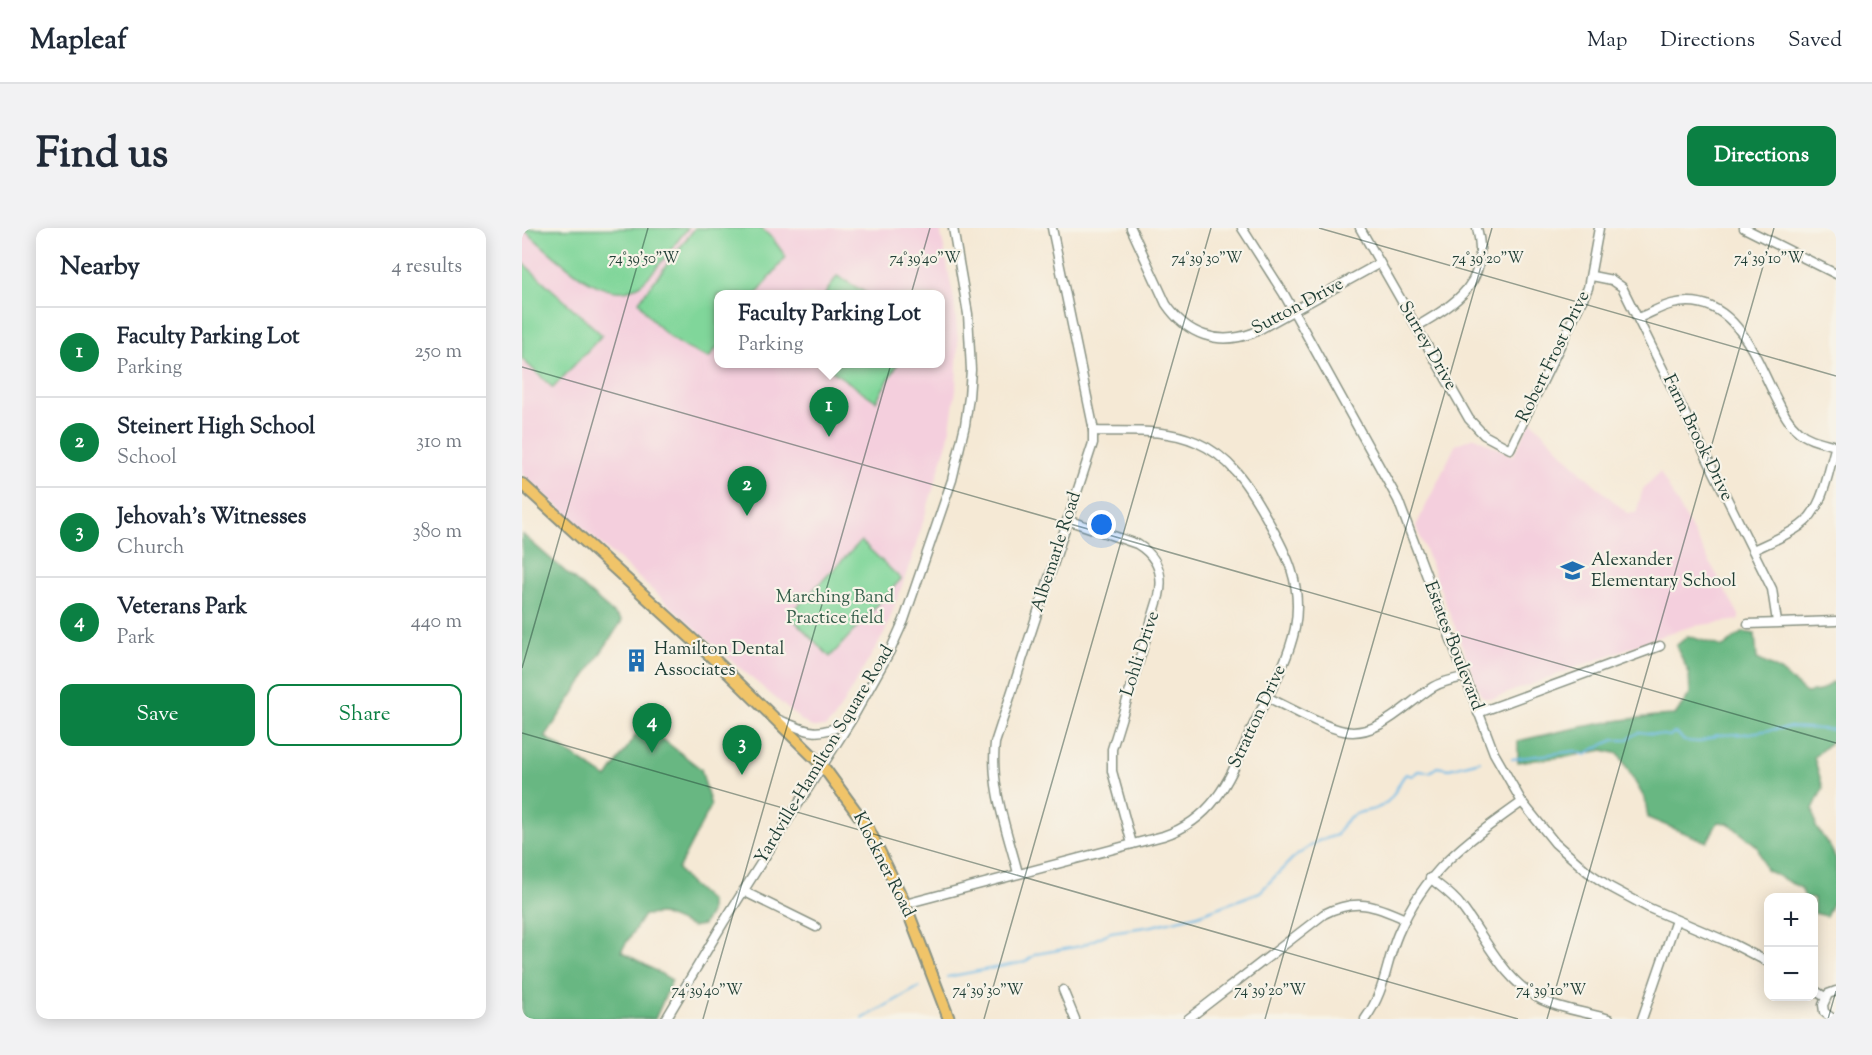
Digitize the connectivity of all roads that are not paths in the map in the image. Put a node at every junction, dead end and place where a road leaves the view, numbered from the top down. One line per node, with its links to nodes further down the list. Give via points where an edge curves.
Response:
1 (953, 228): 29 (street, Yardville-Hamilton Square Road, via 970,342 965,425 952,480 899,633)
2 (1052, 228): 15 (street, Albemarle Road)
3 (1131, 228): 12 (street, Sutton Drive, via 1166,304 1180,322 1198,333 1221,339 1243,337)
4 (1242, 228): 12 (street, Estates Boulevard)
5 (1360, 228): 9 (street, Surrey Drive)
6 (1477, 228): 14 (street, via 1479,260 1471,284 1456,302)
7 (1599, 228): 11 (street, Robert Frost Drive)
8 (1744, 228): 10 (street)
9 (1380, 263): 12 (street, Sutton Drive); 14 (street, Surrey Drive)
10 (1836, 274)
11 (1592, 276): 13 (street, Farm Brook Drive, via 1622,287); 17 (street, Robert Frost Drive)
12 (1293, 311): 25 (street, Estates Boulevard, via 1398,500)
13 (1638, 318): 16 (street, via 1681,303 1704,305 1726,315 1745,337 1792,425 1808,437); 20 (street, Farm Brook Drive)
14 (1416, 327): 17 (street, Surrey Drive, via 1469,419 1484,435)
15 (1093, 431): 19 (street, Albemarle Road, via 1093,443); 26 (street, Stratton Drive, via 1183,437 1224,458 1249,486 1286,552 1297,598 1290,644)
16 (1836, 445): 20 (street, via 1814,513 1799,527)
17 (1510, 449)
18 (522, 484): 28 (main road, Klockner Road)
19 (1068, 520): 32 (street, Lohli Drive, via 1137,544 1156,561 1161,578 1159,596 1112,749 1112,771); 33 (street, Albemarle Road, via 995,743 996,791)
20 (1753, 550): 22 (street, Farm Brook Drive, via 1772,589)
21 (1836, 621): 22 (street)
22 (1777, 622): 23 (street)
23 (1748, 624)
24 (1660, 646): 27 (street)
25 (1464, 677): 26 (street, via 1435,686 1380,724 1356,732 1337,730); 27 (street, Estates Boulevard)
26 (1267, 697): 32 (street, Stratton Drive, via 1225,788 1206,811 1181,828)
27 (1478, 713): 31 (street, Estates Boulevard, via 1497,760)
28 (772, 717): 29 (street, via 819,733); 30 (main road, Klockner Road)
29 (850, 722): 30 (street, Yardville-Hamilton Square Road)
30 (822, 765): 35 (street, Yardville-Hamilton Square Road); 36 (main road, Klockner Road, via 861,816)
31 (1522, 802): 34 (street, via 1466,843); 38 (street, Estates Boulevard, via 1555,843 1588,872 1629,898)
32 (1132, 844): 33 (street, Stratton Drive)
33 (1018, 873): 36 (street, Stratton Drive)
34 (1430, 878): 37 (street); 50 (street, via 1462,907 1520,986 1553,1005)
35 (743, 891): 39 (street); 45 (street, Yardville-Hamilton Square Road)
36 (905, 904): 46 (main road, Klockner Road)
37 (1405, 919): 48 (street, via 1359,904 1323,914); 49 (street, via 1384,984)
38 (1676, 920): 40 (street, Estates Boulevard); 51 (street)
39 (816, 927)
40 (1764, 960)
41 (1063, 990): 47 (street)
42 (1836, 991): 44 (street)
43 (1818, 993): 44 (street)
44 (1825, 997): 52 (street, via 1823,1009)
45 (666, 1019)
46 (949, 1019)
47 (1075, 1019)
48 (1188, 1019)
49 (1365, 1019)
50 (1609, 1019)
51 (1642, 1019)
52 (1831, 1019)

